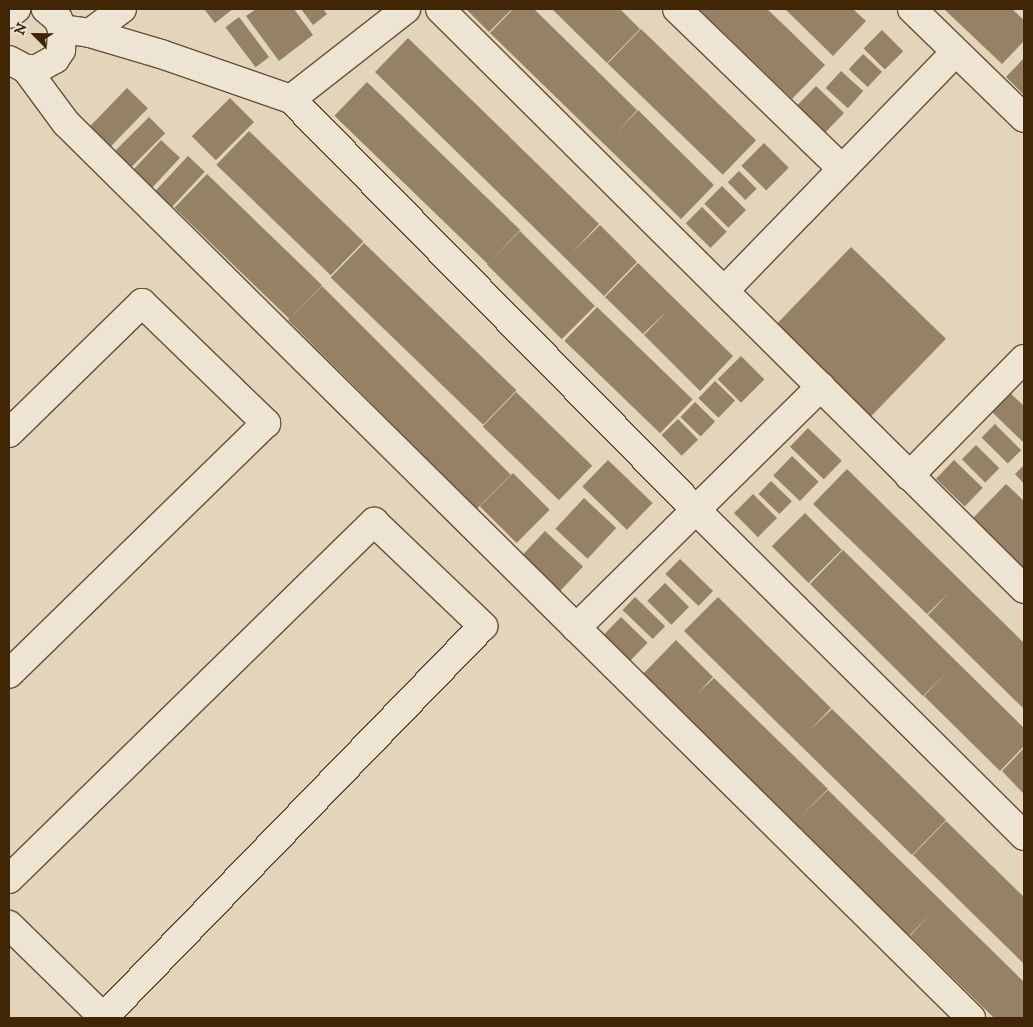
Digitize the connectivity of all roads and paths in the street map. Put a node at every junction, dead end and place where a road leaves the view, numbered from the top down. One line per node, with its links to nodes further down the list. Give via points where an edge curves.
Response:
1 (16, 9): 7 (street)
2 (122, 9): 9 (street)
3 (406, 9): 12 (street)
4 (440, 9): 15 (street)
5 (677, 9): 14 (street)
6 (912, 9): 10 (street)
7 (9, 14)
8 (54, 19): 9 (street); 11 (street, via 61,50 55,59 47,66)
9 (90, 33): 12 (street)
10 (955, 52): 13 (street); 14 (street)
11 (17, 65): 22 (street, via 66,124)
12 (291, 99): 20 (street)
13 (1024, 118)
14 (842, 169): 15 (street)
15 (724, 291): 17 (street)
16 (1024, 359): 19 (street)
17 (821, 386): 19 (street); 20 (street)
18 (9, 433): 23 (street, via 142,303 266,423)
19 (909, 476): 21 (street)
20 (695, 509): 22 (street); 24 (street)
21 (1024, 589)
22 (576, 628): 28 (street)
23 (9, 674)
24 (1024, 836)
25 (9, 879): 27 (street, via 374,522 483,626)
26 (9, 925): 27 (street)
27 (98, 1018)
28 (971, 1018)

